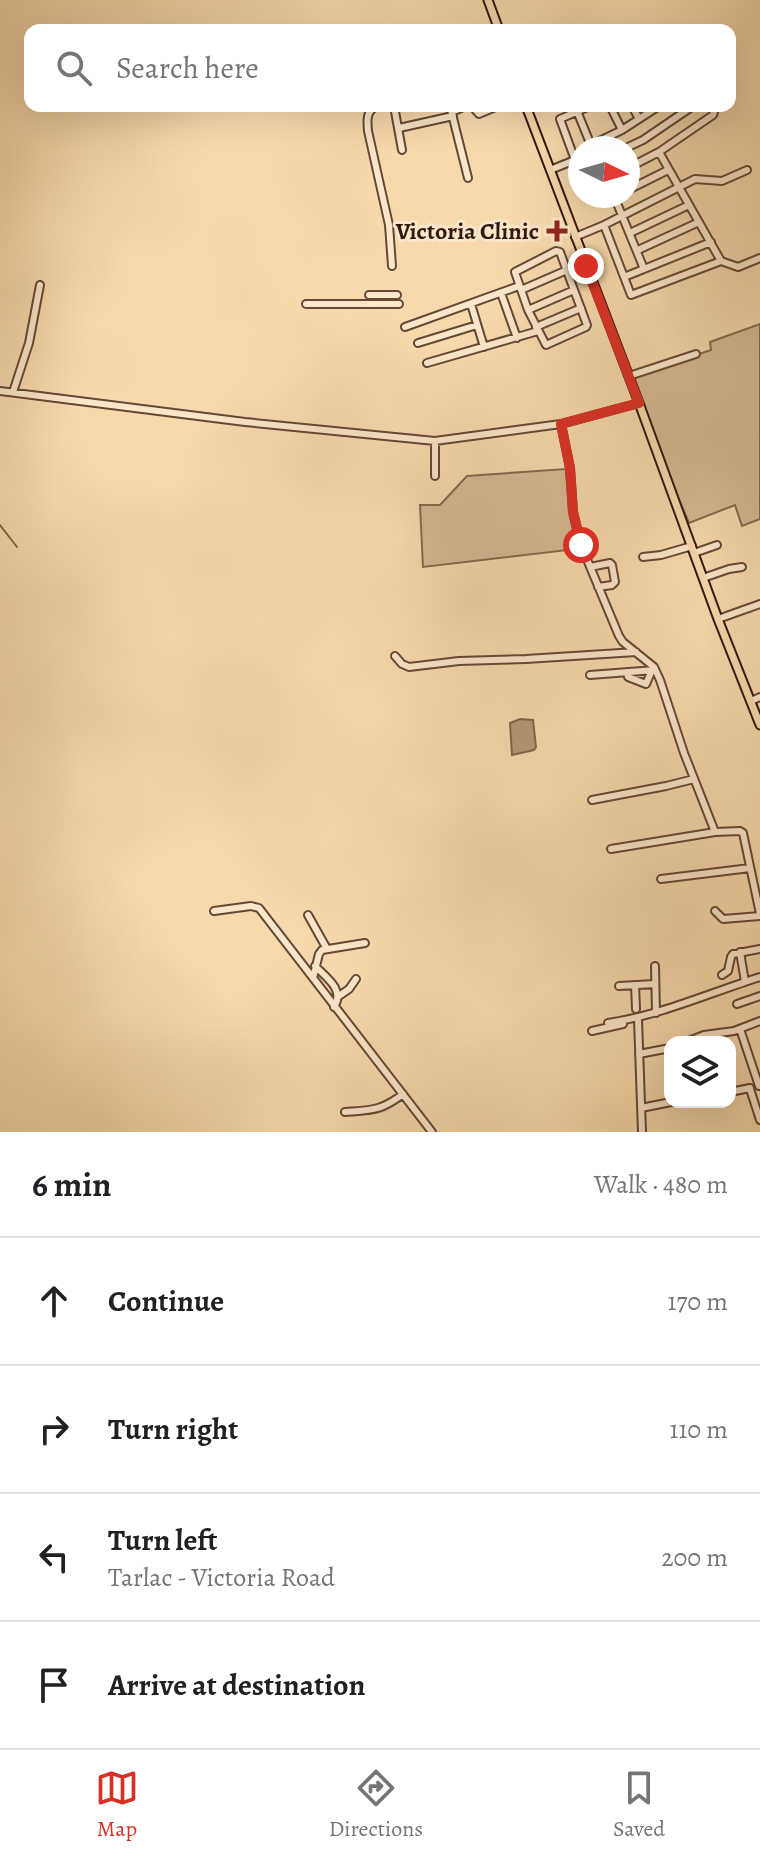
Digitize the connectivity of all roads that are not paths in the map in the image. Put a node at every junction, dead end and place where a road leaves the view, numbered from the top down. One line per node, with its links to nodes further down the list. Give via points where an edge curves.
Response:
1 (488, 0): 2 (main road)
2 (497, 24)
3 (370, 112): 44 (street, via 368,131 389,225)
4 (395, 112): 16 (street)
5 (448, 112): 16 (street)
6 (451, 112): 29 (street)
7 (528, 112): 26 (main road)
8 (575, 112): 20 (street, via 560,119)
9 (577, 112): 18 (street)
10 (613, 112): 17 (street)
11 (635, 112): 15 (street)
12 (648, 112): 15 (street)
13 (684, 112): 21 (street)
14 (714, 112): 23 (street)
15 (639, 119): 17 (street)
16 (399, 128): 22 (street)
17 (622, 130): 19 (street)
18 (588, 136)
19 (611, 136)
20 (568, 137)
21 (640, 141)
22 (402, 150)
23 (659, 152): 24 (street); 27 (street)
24 (640, 162)
25 (568, 163): 26 (street)
26 (550, 170): 38 (main road)
27 (668, 170): 30 (street); 31 (street)
28 (747, 170): 31 (street, via 722,181 695,179)
29 (468, 178)
30 (640, 184)
31 (678, 188): 32 (street); 34 (street)
32 (689, 205): 35 (street); 37 (street)
33 (620, 208): 34 (street)
34 (623, 215): 36 (street); 37 (street)
35 (699, 222): 39 (street); 40 (street)
36 (604, 225): 38 (street); 47 (street)
37 (630, 233): 40 (street)
38 (575, 237): 43 (main road)
39 (711, 242): 42 (street); 45 (street)
40 (638, 250): 45 (street)
41 (760, 258): 42 (street, via 735,267)
42 (721, 261): 47 (street, via 631,295)
43 (585, 263): 46 (street); 67 (main road)
44 (392, 266)
45 (644, 269): 47 (street)
46 (567, 271): 49 (street); 49 (street, via 556,251 517,270); 50 (street)
47 (624, 277)
48 (40, 285): 69 (street)
49 (520, 288): 51 (street); 58 (street)
50 (574, 290): 57 (street); 58 (street)
51 (501, 293): 56 (street); 62 (street)
52 (369, 295): 53 (street)
53 (397, 295)
54 (306, 304): 55 (street)
55 (399, 304)
56 (471, 304): 59 (street); 60 (street)
57 (581, 308): 61 (street); 61 (street, via 586,327 546,345)
58 (528, 310): 61 (street)
59 (477, 325): 63 (street); 64 (street)
60 (405, 327)
61 (537, 329): 62 (street)
62 (517, 338): 64 (street)
63 (418, 343)
64 (484, 347): 66 (street)
65 (696, 354): 67 (street)
66 (427, 363)
67 (629, 376): 70 (main road)
68 (0, 391): 69 (street)
69 (13, 392): 72 (street)
70 (639, 403): 71 (street); 75 (main road)
71 (561, 424): 72 (street); 77 (street, via 573,512)
72 (435, 441): 73 (street)
73 (435, 476)
74 (717, 545): 75 (street)
75 (693, 550): 76 (street); 79 (main road)
76 (643, 557)
77 (590, 567): 80 (street); 80 (street, via 612,565 615,582)
78 (742, 567): 79 (street)
79 (703, 578): 82 (main road)
80 (598, 587): 83 (street, via 619,636)
81 (760, 604): 82 (street)
82 (718, 619): 89 (main road)
83 (636, 652): 84 (street, via 409,667); 85 (street)
84 (395, 656)
85 (654, 670): 86 (street); 86 (street, via 647,684); 91 (street)
86 (627, 672): 87 (street)
87 (590, 675)
88 (760, 697): 89 (street)
89 (751, 701): 90 (main road)
90 (760, 725)
91 (694, 779): 92 (street); 93 (street)
92 (592, 800)
93 (715, 832): 94 (street); 95 (street, via 742,831)
94 (611, 849)
95 (750, 868): 96 (street); 100 (street)
96 (661, 879)
97 (214, 911): 109 (street, via 259,908)
98 (715, 911): 100 (street, via 723,919)
99 (308, 915): 102 (street)
100 (760, 915)
101 (365, 943): 102 (street)
102 (327, 949): 105 (street)
103 (760, 949): 104 (street)
104 (740, 952): 107 (street, via 731,957); 111 (street)
105 (315, 966): 109 (street); 115 (street)
106 (655, 966): 112 (street)
107 (722, 975)
108 (760, 977): 111 (street)
109 (313, 978): 118 (street)
110 (356, 979): 115 (street)
111 (745, 982): 120 (street)
112 (655, 984): 113 (street); 120 (street)
113 (635, 985): 114 (street); 119 (street)
114 (619, 986)
115 (339, 996): 118 (street)
116 (760, 996): 117 (street)
117 (737, 1004)
118 (334, 1007): 134 (street)
119 (636, 1009)
120 (656, 1013): 121 (street)
121 (638, 1020): 123 (street); 125 (street); 130 (street)
122 (760, 1021): 124 (street)
123 (608, 1023)
124 (740, 1029): 126 (street); 131 (street)
125 (592, 1031)
126 (728, 1033): 127 (street); 128 (street)
127 (701, 1036)
128 (728, 1036)
129 (664, 1050): 130 (street)
130 (639, 1054): 136 (street)
131 (759, 1086): 132 (street)
132 (750, 1089): 133 (street); 138 (street)
133 (736, 1091)
134 (403, 1094): 137 (street, via 377,1110); 139 (street)
135 (664, 1103): 136 (street)
136 (641, 1108): 140 (street)
137 (345, 1112)
138 (760, 1120)
139 (432, 1132)
140 (642, 1132)

